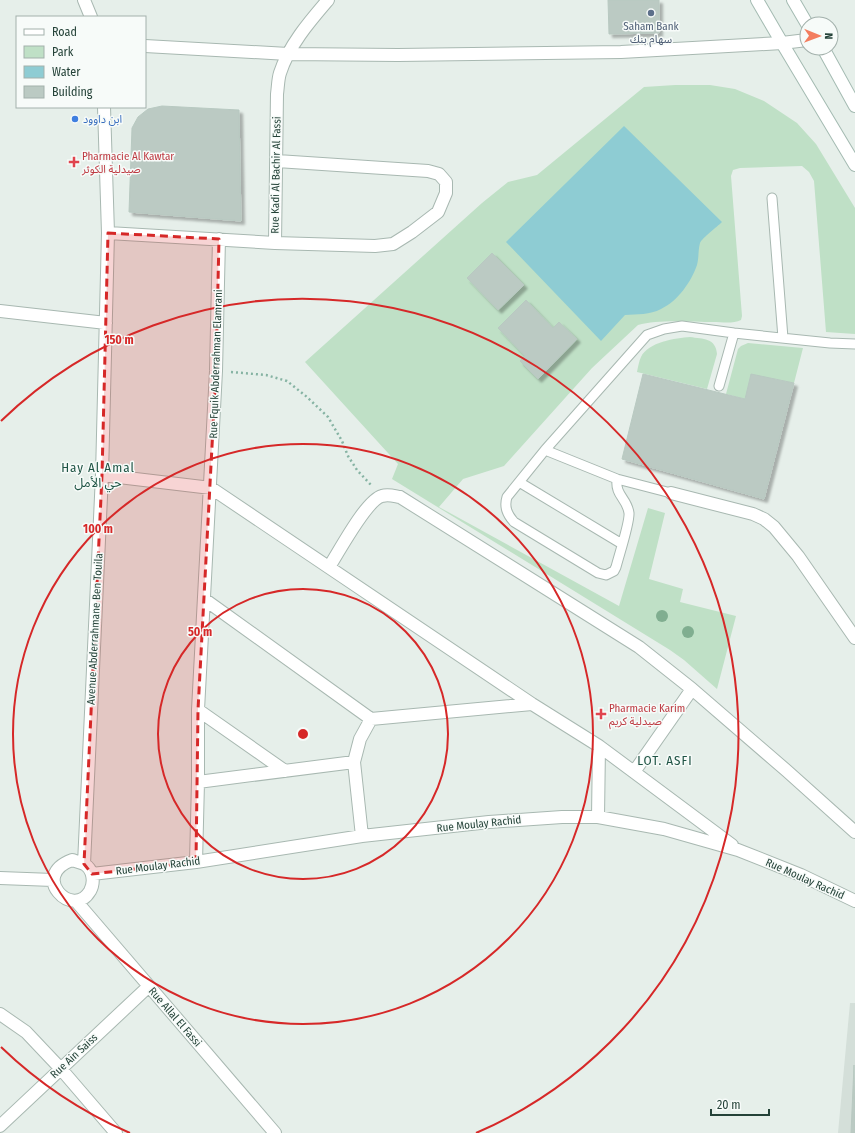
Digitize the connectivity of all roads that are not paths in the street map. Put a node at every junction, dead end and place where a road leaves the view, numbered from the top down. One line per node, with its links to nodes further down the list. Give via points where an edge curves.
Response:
1 (84, 0): 5 (street)
2 (328, 0): 10 (street, Rue Kadi Al Bachir Al Fassi, via 306,25)
3 (757, 0): 8 (street)
4 (793, 0): 6 (street)
5 (91, 16)
6 (802, 16)
7 (799, 41): 8 (street)
8 (782, 43): 10 (street, via 621,52); 15 (street)
9 (146, 46): 10 (street)
10 (288, 54): 14 (street, Rue Kadi Al Bachir Al Fassi, via 280,73 277,94)
11 (827, 56): 12 (street)
12 (855, 106)
13 (104, 108): 17 (street, Avenue Abderrahmane Ben Touila)
14 (277, 161): 19 (street, Rue Kadi Al Bachir Al Fassi); 19 (street, via 428,171 439,174 446,182 446,193 438,212 393,244 374,246)
15 (855, 165)
16 (772, 198): 23 (lane)
17 (108, 233): 18 (street, Rue Kadi Al Bachir Al Fassi); 21 (street, Avenue Abderrahmane Ben Touila)
18 (220, 239): 19 (street, Rue Kadi Al Bachir Al Fassi); 30 (street, Rue Fquik Abderrahman Elamrani)
19 (275, 243)
20 (0, 311): 21 (street)
21 (106, 323): 27 (street, Avenue Abderrahmane Ben Touila)
22 (734, 333): 23 (lane); 25 (lane); 26 (lane, via 682,326 647,335)
23 (783, 338): 24 (lane)
24 (855, 344)
25 (719, 386)
26 (545, 450): 28 (lane); 29 (lane)
27 (102, 475): 30 (street); 50 (street, Avenue Abderrahmane Ben Touila)
28 (617, 479): 31 (lane); 32 (lane, via 617,490 628,507 629,517)
29 (519, 482): 32 (lane); 32 (lane, via 505,503 514,522 598,573 606,575 614,571)
30 (211, 488): 33 (street); 34 (street, Rue Fquik Abderrahman Elamrani)
31 (671, 493): 35 (street, via 753,514 769,523 798,556)
32 (622, 544)
33 (329, 567): 36 (street, via 368,506 381,496 400,497 639,647); 37 (street)
34 (204, 599): 38 (street, Rue Fquik Abderrahman Elamrani); 39 (street)
35 (855, 638)
36 (692, 690): 43 (street); 46 (street)
37 (532, 704): 39 (street); 40 (street)
38 (198, 710): 42 (street); 44 (street, Rue Fquik Abderrahman Elamrani)
39 (371, 719): 41 (street, via 360,739)
40 (599, 746): 43 (street); 45 (street)
41 (354, 762): 42 (street); 47 (street)
42 (285, 771): 44 (street)
43 (634, 772): 48 (street)
44 (198, 782): 49 (street, Rue Fquik Abderrahman Elamrani)
45 (598, 817): 47 (street, Rue Moulay Rachid, via 488,822); 48 (street, Rue Moulay Rachid, via 664,829)
46 (855, 832)
47 (362, 836): 49 (street, Rue Moulay Rachid)
48 (738, 850): 55 (street, Rue Moulay Rachid, via 801,875)
49 (196, 862): 51 (street, Rue Moulay Rachid)
50 (84, 864): 51 (street); 53 (street, via 72,860 65,863 59,867)
51 (92, 874): 54 (street, via 92,888 82,899)
52 (0, 878): 53 (street)
53 (53, 880): 54 (street, via 62,898)
54 (76, 901): 56 (street, Rue Allal El Fassi)
55 (855, 901)
56 (149, 986): 58 (street, Rue Ain Saiss); 61 (street, Rue Allal El Fassi)
57 (0, 1014): 58 (street, via 26,1032)
58 (61, 1069): 59 (street, Rue Ain Saiss); 60 (street)
59 (0, 1126)
60 (116, 1133)
61 (275, 1133)

